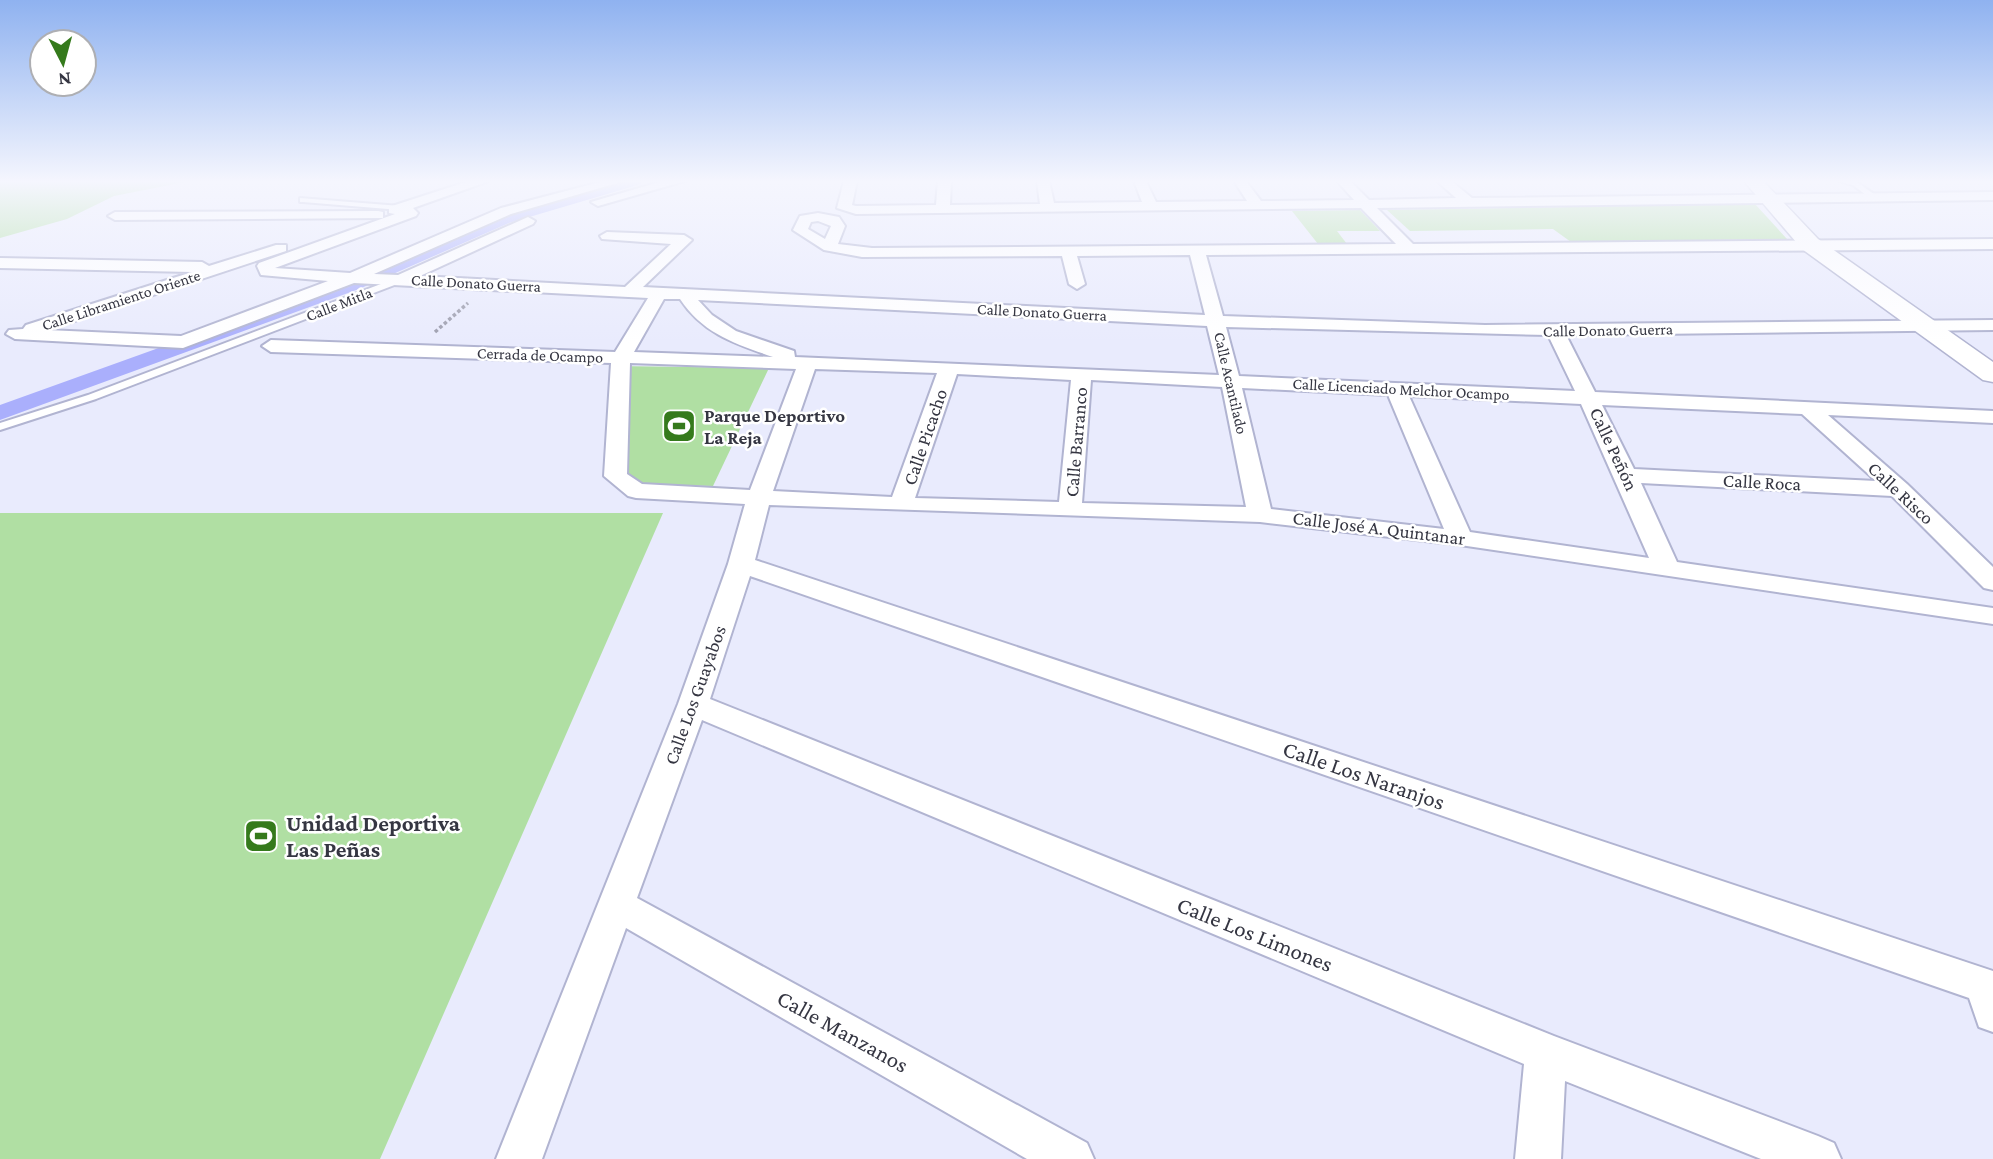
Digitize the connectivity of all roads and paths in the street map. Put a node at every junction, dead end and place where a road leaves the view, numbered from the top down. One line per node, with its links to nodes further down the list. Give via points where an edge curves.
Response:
1 (317, 235): 17 (street, Calle Libramiento Oriente)
2 (350, 235): 18 (street, Calle Donato Guerra, via 265,266 267,272)
3 (453, 235): 18 (street, Calle Mitla)
4 (493, 235): 19 (street, Calle Mitla)
5 (1394, 235): 13 (street)
6 (1804, 235): 10 (street)
7 (1837, 235): 11 (street)
8 (607, 236): 22 (street, via 684,240)
9 (1993, 243): 11 (street)
10 (1810, 244): 11 (street); 13 (street); 26 (street)
11 (1846, 244): 27 (street)
12 (829, 247): 15 (street, via 872,253)
13 (1406, 247): 14 (street)
14 (1197, 251): 15 (street); 25 (street, Calle Acantilado)
15 (1069, 254): 21 (street)
16 (0, 263): 17 (street)
17 (221, 267): 30 (street, Calle Libramiento Oriente)
18 (359, 278): 19 (street, Calle Donato Guerra); 30 (street, Calle Mitla, via 194,339 170,343)
19 (395, 279): 20 (street, Calle Donato Guerra); 44 (lane, Calle Mitla, via 92,397)
20 (491, 284): 22 (street, Calle Donato Guerra); 33 (path)
21 (1077, 284)
22 (629, 291): 23 (street, Calle Donato Guerra)
23 (659, 293): 24 (street, Calle Donato Guerra); 34 (street)
24 (686, 295): 25 (street, Calle Donato Guerra); 35 (street, via 697,315 721,331)
25 (1216, 320): 29 (street, Calle Donato Guerra); 39 (street, Calle Acantilado)
26 (1922, 325): 27 (street, Calle Donato Guerra); 29 (street, Calle Donato Guerra); 37 (street)
27 (1958, 325): 28 (street, Calle Donato Guerra); 32 (street)
28 (1993, 325)
29 (1555, 331): 41 (street, Calle Peñón)
30 (8, 337)
31 (271, 346): 33 (street, Cerrada de Ocampo)
32 (1993, 347)
33 (413, 351): 34 (street, Cerrada de Ocampo)
34 (621, 358): 35 (street, Cerrada de Ocampo); 47 (street, via 615,476 636,491)
35 (808, 363): 36 (street, Calle Licenciado Melchor Ocampo); 47 (street, Calle Los Guayabos)
36 (949, 368): 38 (street, Calle Licenciado Melchor Ocampo); 48 (street, Calle Picacho)
37 (1993, 374)
38 (1082, 377): 39 (street, Calle Licenciado Melchor Ocampo); 49 (street, Calle Barranco)
39 (1231, 382): 40 (street, Calle Licenciado Melchor Ocampo); 50 (street, Calle Acantilado)
40 (1396, 389): 41 (street, Calle Licenciado Melchor Ocampo); 51 (street)
41 (1589, 398): 42 (street, Calle Licenciado Melchor Ocampo); 45 (street, Calle Peñón)
42 (1806, 407): 43 (street, Calle Licenciado Melchor Ocampo); 46 (street, Calle Risco)
43 (1993, 417)
44 (0, 427)
45 (1626, 475): 46 (street, Calle Roca); 53 (street, Calle Peñón)
46 (1899, 489): 54 (street, Calle Risco)
47 (759, 498): 48 (street, Calle José A. Quintanar); 52 (street, Calle Los Guayabos)
48 (901, 505): 49 (street, Calle José A. Quintanar)
49 (1070, 507): 50 (street, Calle José A. Quintanar)
50 (1260, 514): 51 (street, Calle José A. Quintanar)
51 (1460, 538): 53 (street, Calle José A. Quintanar)
52 (741, 564): 56 (street, Calle Los Guayabos); 58 (street, Calle Los Naranjos)
53 (1667, 569): 55 (street, Calle José A. Quintanar)
54 (1993, 582)
55 (1993, 616)
56 (693, 704): 57 (street, Calle Los Guayabos); 59 (street, Calle Los Limones)
57 (616, 904): 60 (street, Calle Los Guayabos); 61 (street, Calle Manzanos)
58 (1990, 1000)
59 (1546, 1053): 62 (street); 63 (street, Calle Los Limones)
60 (519, 1159)
61 (1071, 1159)
62 (1538, 1159)
63 (1818, 1159)

